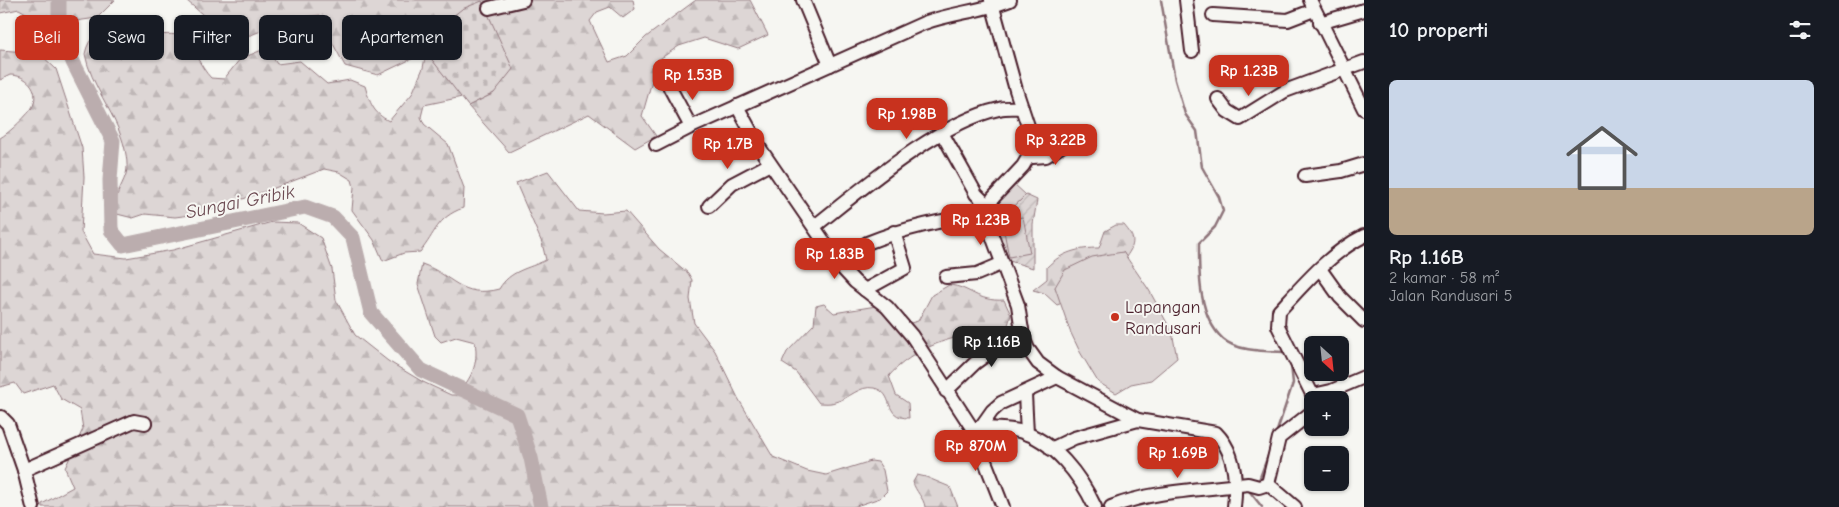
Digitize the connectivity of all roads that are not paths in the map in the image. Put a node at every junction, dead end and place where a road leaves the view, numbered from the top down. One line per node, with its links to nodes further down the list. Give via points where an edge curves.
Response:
1 (523, 0): 7 (street)
2 (803, 0): 13 (street)
3 (1010, 0): 5 (street)
4 (1186, 0): 11 (street)
5 (993, 3): 13 (street, via 932,20); 18 (street)
6 (1312, 5): 9 (street, via 1288,20); 10 (street)
7 (489, 8)
8 (1364, 10): 10 (street)
9 (1213, 16)
10 (1320, 23): 14 (street)
11 (1192, 51)
12 (1364, 62): 14 (street)
13 (830, 65): 17 (street)
14 (1344, 70): 16 (street, via 1286,91 1240,119 1227,111); 19 (street)
15 (670, 88): 20 (street)
16 (1218, 99)
17 (737, 106): 20 (street); 25 (street)
18 (1022, 108): 21 (street, via 1000,108 965,120); 24 (street, via 1033,141)
19 (1364, 109)
20 (691, 127): 23 (street)
21 (942, 133): 29 (street); 30 (street, via 874,179)
22 (1079, 135): 24 (street, via 1046,156 1033,157)
23 (656, 145)
24 (1030, 154): 29 (street, via 993,198)
25 (770, 164): 28 (street, via 732,184); 30 (street)
26 (1364, 164): 27 (street, via 1341,172)
27 (1305, 176)
28 (710, 206)
29 (988, 211): 31 (street); 34 (street, via 991,233)
30 (815, 226): 37 (street, via 842,268)
31 (894, 232): 33 (street); 37 (street, via 905,268)
32 (1364, 236): 35 (street)
33 (867, 243)
34 (1003, 263): 36 (street, via 977,274); 39 (street, via 1018,305)
35 (1320, 269): 38 (street); 43 (street, via 1279,311 1277,317 1278,326)
36 (946, 278)
37 (865, 290): 42 (street, via 900,320)
38 (1364, 321)
39 (1022, 329): 40 (street, via 1024,342 1032,356); 42 (street, via 975,363)
40 (1057, 377): 45 (street); 48 (street)
41 (1364, 377): 44 (street)
42 (946, 391): 50 (street)
43 (1311, 391)
44 (1331, 391)
45 (1025, 394): 50 (street, via 996,407); 51 (street)
46 (0, 417): 53 (street, via 8,424)
47 (1304, 418): 54 (street, via 1279,438)
48 (1138, 420): 52 (street, via 1074,438); 55 (street, via 1216,433 1228,450)
49 (145, 423): 53 (street, via 134,421)
50 (976, 428): 51 (street); 57 (street)
51 (1027, 434): 52 (street)
52 (1051, 449): 58 (street, via 1080,481)
53 (24, 470): 56 (street)
54 (1260, 485): 55 (street); 61 (street)
55 (1236, 486): 59 (street, via 1139,497); 60 (street)
56 (33, 507)
57 (1003, 507)
58 (1095, 507)
59 (1112, 507)
60 (1234, 507)
61 (1295, 507)

